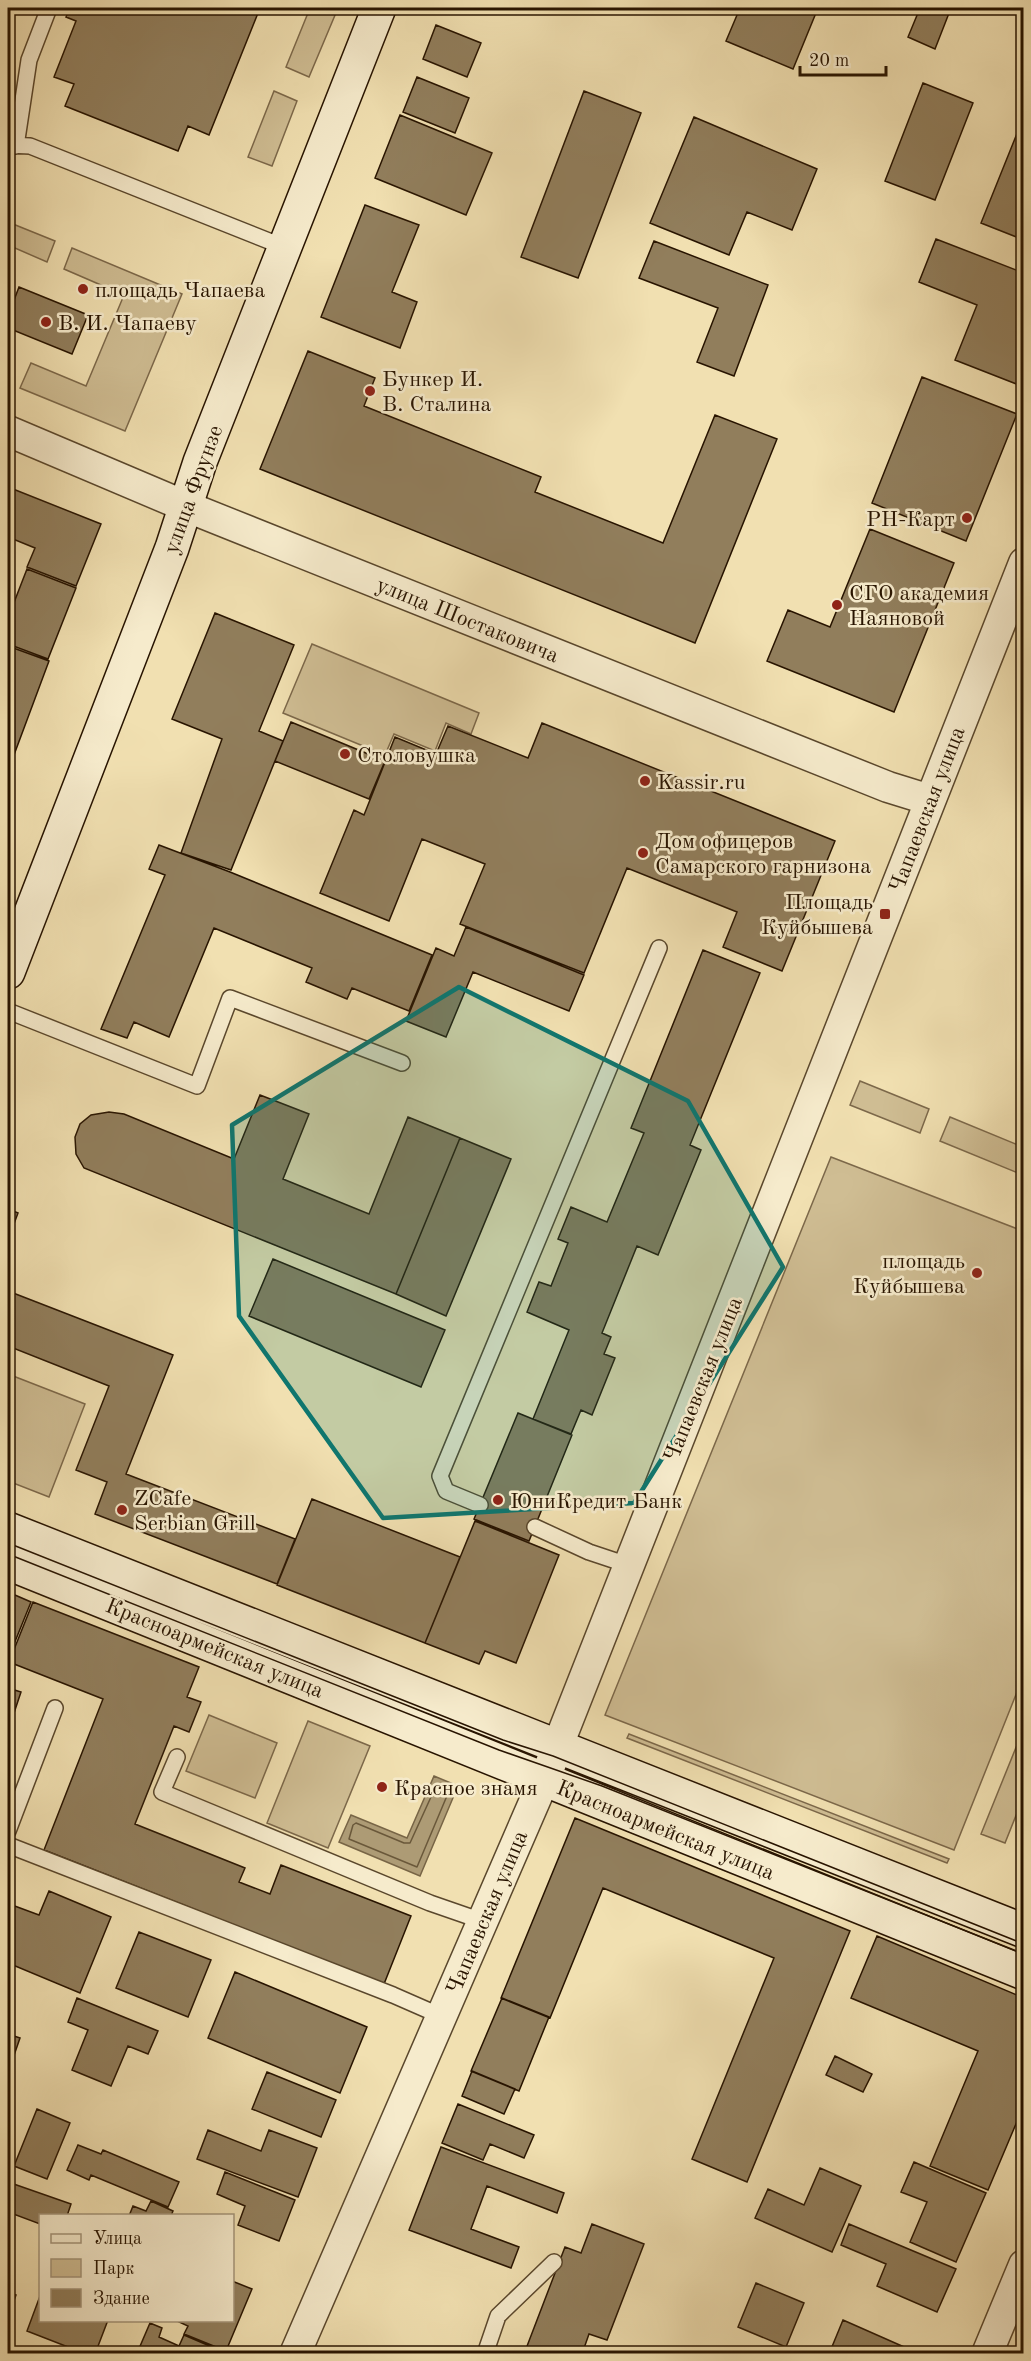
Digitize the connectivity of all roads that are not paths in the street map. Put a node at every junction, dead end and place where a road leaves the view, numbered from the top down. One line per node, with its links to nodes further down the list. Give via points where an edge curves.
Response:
1 (49, 8): 3 (lane, via 28,60)
2 (379, 8): 4 (main road, улица Фрунзе)
3 (12, 146): 4 (lane, via 30,146)
4 (284, 247): 6 (main road, улица Фрунзе)
5 (8, 431): 6 (street, улица Шостаковича)
6 (185, 506): 8 (street, улица Шостаковича, via 888,787); 10 (main road, улица Фрунзе)
7 (1023, 563): 8 (street, Чапаевская улица)
8 (930, 800): 17 (street, Чапаевская улица)
9 (659, 948): 13 (lane, via 440,1476 446,1491)
10 (8, 972)
11 (8, 1011): 12 (lane, via 197,1086 230,998)
12 (402, 1063)
13 (480, 1505)
14 (535, 1527): 17 (lane)
15 (8, 1529): 19 (main road, Красноармейская улица)
16 (8, 1563): 21 (main road, Красноармейская улица)
17 (628, 1565): 19 (street, Чапаевская улица)
18 (55, 1708): 22 (lane)
19 (557, 1746): 21 (street, Чапаевская улица); 25 (main road, Красноармейская улица)
20 (177, 1757): 24 (lane, via 162,1792)
21 (544, 1779): 24 (street, Чапаевская улица); 26 (main road, Красноармейская улица)
22 (8, 1831)
23 (8, 1845): 27 (lane)
24 (482, 1921): 27 (street, Чапаевская улица)
25 (1023, 1931)
26 (1023, 1973)
27 (441, 2016): 30 (street, Чапаевская улица)
28 (554, 2262): 31 (lane, via 498,2316)
29 (1023, 2265): 32 (street)
30 (295, 2354)
31 (484, 2354)
32 (987, 2354)

